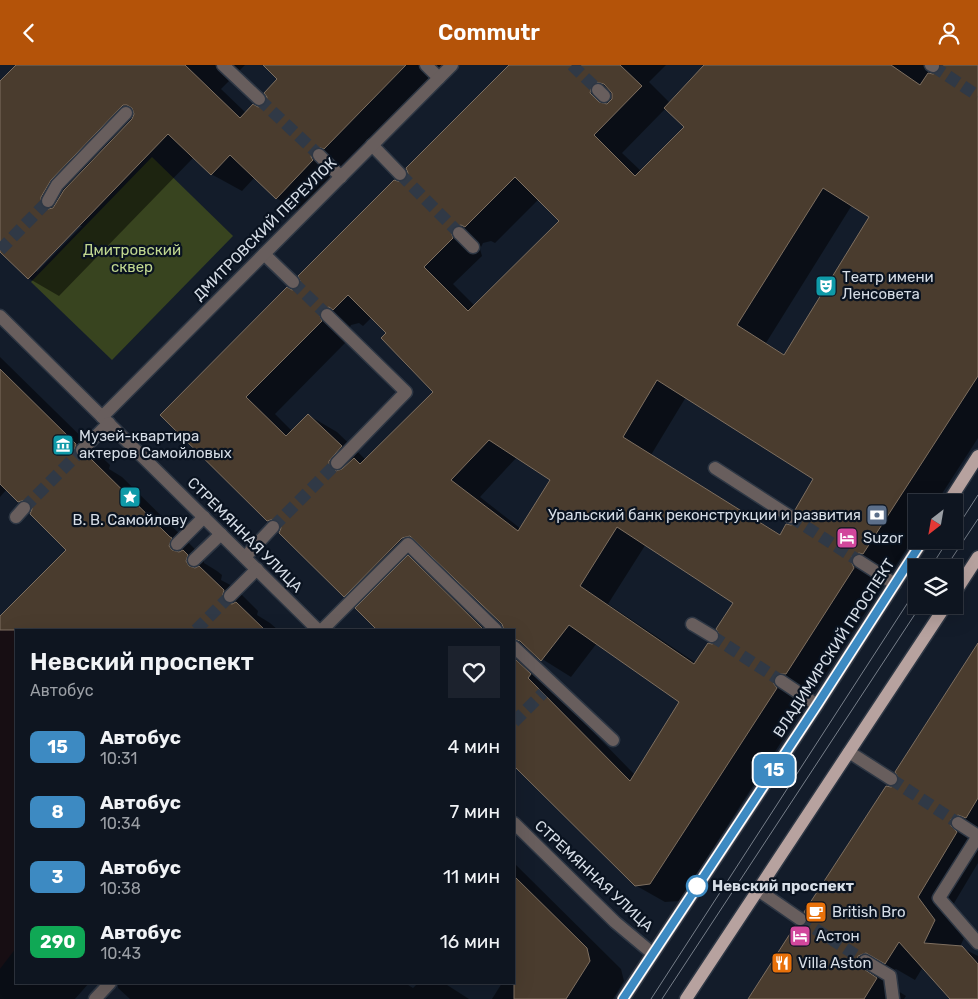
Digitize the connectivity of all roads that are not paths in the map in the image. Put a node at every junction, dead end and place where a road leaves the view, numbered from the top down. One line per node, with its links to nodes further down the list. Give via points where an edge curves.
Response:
1 (223, 65): 5 (street)
2 (426, 65): 4 (street)
3 (452, 65): 4 (street, ДМИТРОВСКИЙ ПЕРЕУЛОК)
4 (439, 78): 7 (street, ДМИТРОВСКИЙ ПЕРЕУЛОК)
5 (258, 99)
6 (126, 113): 11 (street, via 57,185)
7 (372, 145): 9 (street); 10 (street, ДМИТРОВСКИЙ ПЕРЕУЛОК)
8 (319, 155): 10 (street)
9 (400, 174)
10 (341, 177): 14 (street, ДМИТРОВСКИЙ ПЕРЕУЛОК)
11 (48, 201)
12 (459, 233): 13 (street)
13 (473, 247)
14 (264, 253): 15 (street); 18 (street, ДМИТРОВСКИЙ ПЕРЕУЛОК)
15 (293, 281)
16 (0, 315): 18 (street, СТРЕМЯННАЯ УЛИЦА)
17 (327, 315): 21 (street, via 406,392)
18 (106, 420): 19 (street, ДМИТРОВСКИЙ ПЕРЕУЛОК); 24 (street, СТРЕМЯННАЯ УЛИЦА)
19 (82, 450)
20 (978, 455): 23 (main road)
21 (337, 463)
22 (715, 468): 25 (street)
23 (954, 494)
24 (204, 517): 27 (street, СТРЕМЯННАЯ УЛИЦА); 28 (street)
25 (791, 517)
26 (273, 527): 30 (street)
27 (221, 534): 30 (street, СТРЕМЯННАЯ УЛИЦА); 32 (street)
28 (177, 544)
29 (917, 549): 36 (main road, ВЛАДИМИРСКИЙ ПРОСПЕКТ)
30 (245, 557): 34 (street, СТРЕМЯННАЯ УЛИЦА)
31 (978, 557): 35 (main road)
32 (194, 560)
33 (859, 561): 36 (street)
34 (257, 569): 37 (street); 40 (street, СТРЕМЯННАЯ УЛИЦА)
35 (963, 580)
36 (895, 584): 46 (main road, ВЛАДИМИРСКИЙ ПРОСПЕКТ)
37 (230, 596)
38 (940, 614): 48 (main road)
39 (692, 624): 43 (street)
40 (317, 629)
41 (323, 629): 42 (street, via 408,544)
42 (495, 629)
43 (712, 636)
44 (515, 648): 47 (street, via 547,688)
45 (781, 681): 46 (street)
46 (817, 705): 55 (main road, ВЛАДИМИРСКИЙ ПРОСПЕКТ)
47 (613, 740)
48 (849, 752): 49 (street); 52 (main road)
49 (891, 779)
50 (958, 823): 54 (street, via 978,836 939,898)
51 (516, 829): 55 (street, СТРЕМЯННАЯ УЛИЦА)
52 (758, 890): 53 (street); 60 (main road)
53 (800, 919)
54 (978, 943)
55 (652, 953): 59 (main road, ВЛАДИМИРСКИЙ ПРОСПЕКТ)
56 (865, 961): 61 (street, via 890,975)
57 (109, 984): 58 (street)
58 (95, 999)
59 (623, 999)
60 (686, 999)
61 (893, 999)

